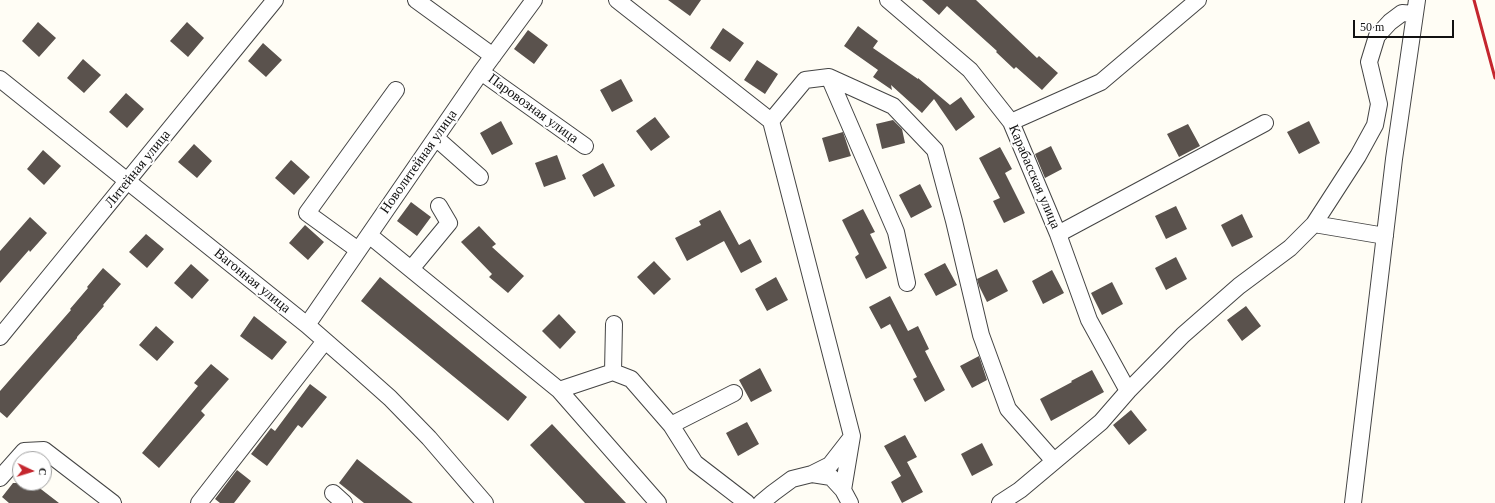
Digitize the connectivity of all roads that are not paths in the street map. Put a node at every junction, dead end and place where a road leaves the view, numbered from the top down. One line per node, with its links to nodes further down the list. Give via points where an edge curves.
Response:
1 (275, 0): 21 (street, Литейная улица)
2 (416, 0): 8 (street)
3 (534, 0): 8 (street, Новолитейная улица)
4 (618, 0): 14 (street)
5 (888, 0): 15 (street, Карабасская улица, via 970,70)
6 (1190, 2): 15 (street, via 1101,82)
7 (1410, 7): 13 (street); 17 (street, via 1377,36 1369,62 1379,104)
8 (493, 56): 9 (street, Новолитейная улица)
9 (481, 72): 18 (street, Новолитейная улица); 19 (street, Паровозная улица)
10 (829, 77): 14 (street, via 805,80); 29 (street, via 896,232); 40 (street, via 893,106 935,150 981,335 1008,409)
11 (0, 79): 21 (street, Вагонная улица)
12 (396, 90): 27 (street, via 307,213)
13 (1403, 100): 17 (street); 26 (street)
14 (771, 121): 39 (street)
15 (1011, 122): 24 (street, Карабасская улица)
16 (1265, 123): 24 (street)
17 (1375, 126): 23 (street)
18 (436, 138): 20 (street); 25 (street, Новолитейная улица)
19 (585, 146)
20 (480, 177)
21 (127, 181): 31 (street, Вагонная улица); 32 (street, Литейная улица)
22 (439, 206): 28 (street, via 449,223)
23 (1314, 224): 26 (street); 36 (street, via 1290,248 1239,286 1183,336)
24 (1058, 234): 36 (street, Карабасская улица, via 1089,320)
25 (369, 235): 27 (street, Новолитейная улица); 28 (street)
26 (1385, 236): 51 (street)
27 (358, 250): 31 (street, Новолитейная улица)
28 (411, 269): 35 (street)
29 (907, 283)
30 (614, 324): 34 (street)
31 (307, 325): 33 (street, Вагонная улица)
32 (0, 337)
33 (325, 341): 44 (street, Вагонная улица, via 390,398 429,438); 46 (street)
34 (613, 372): 35 (street); 38 (street, via 632,379)
35 (559, 390): 47 (street)
36 (1128, 391): 40 (street, via 1101,422)
37 (734, 393): 38 (street)
38 (670, 425): 48 (street, via 695,463)
39 (852, 436): 41 (street, via 830,465); 43 (street)
40 (1054, 461): 50 (street, via 1020,490)
41 (812, 474): 43 (street, via 831,477); 49 (street, via 792,480)
42 (0, 478): 45 (street, via 24,450 44,450)
43 (847, 496)
44 (480, 501)
45 (113, 503)
46 (199, 503)
47 (658, 503)
48 (747, 503)
49 (761, 503)
50 (1000, 503)
51 (1353, 503)

